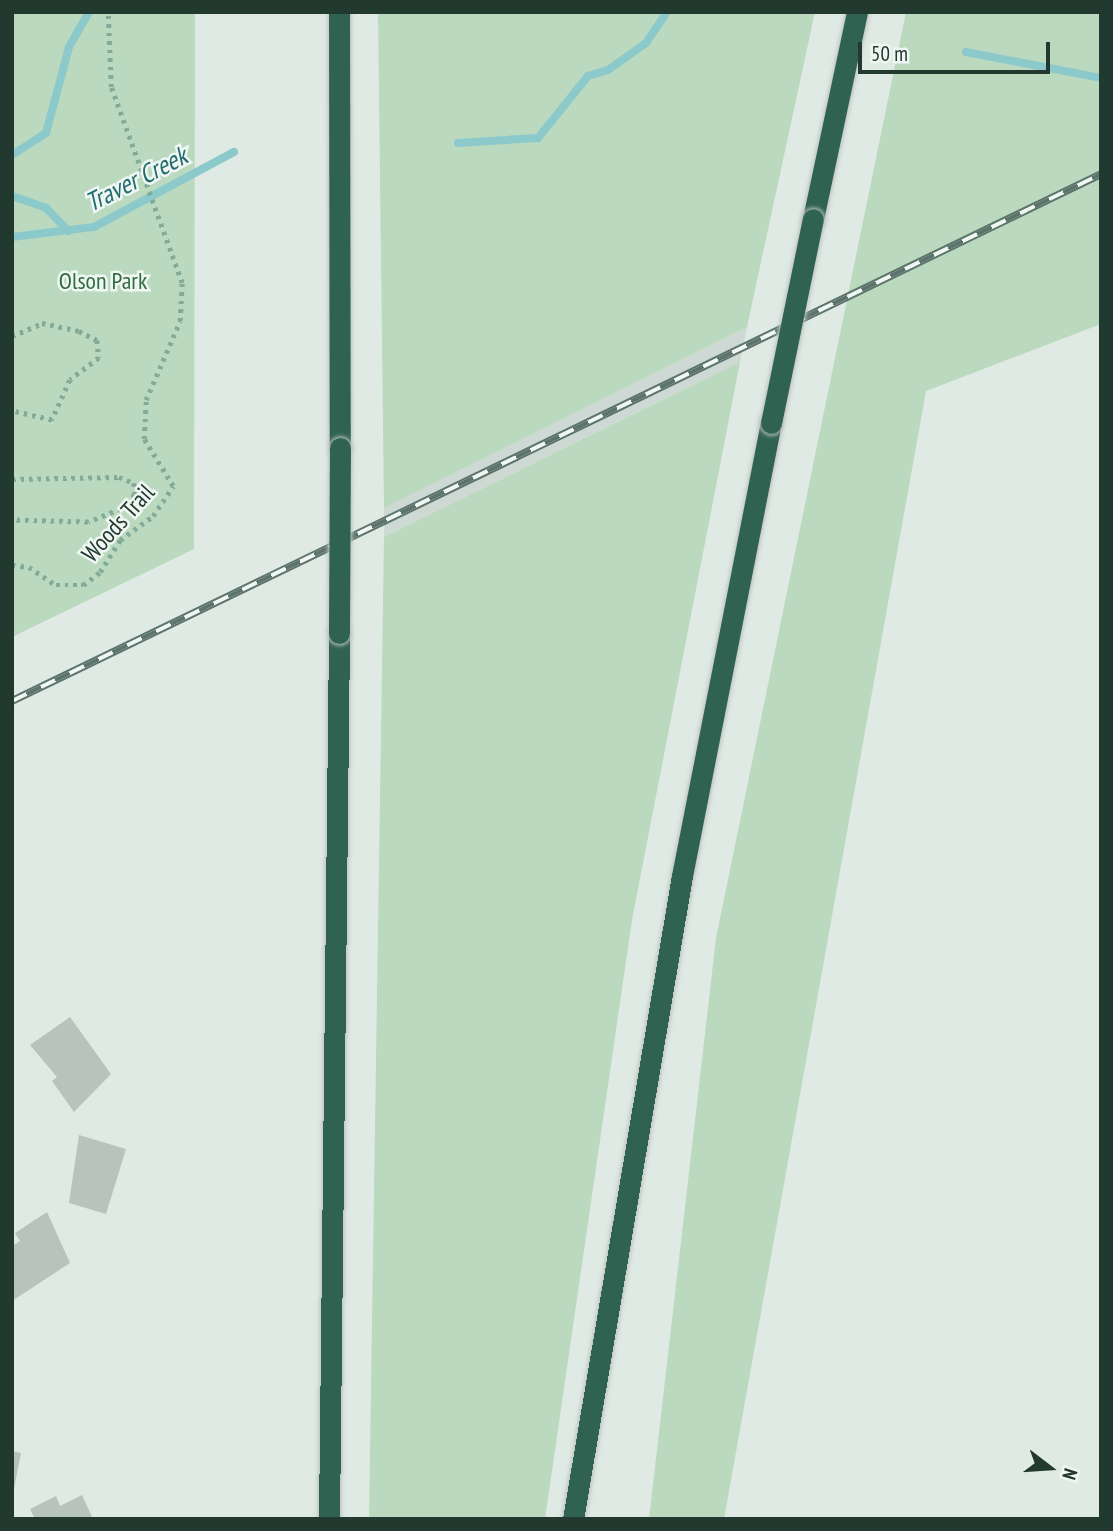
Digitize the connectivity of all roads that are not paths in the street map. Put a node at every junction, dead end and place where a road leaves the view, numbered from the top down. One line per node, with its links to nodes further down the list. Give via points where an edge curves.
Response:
1 (339, 12): 3 (highway, bridge, via 339,633)
2 (857, 12): 4 (highway, bridge, via 681,876)
3 (329, 1519)
4 (573, 1519)

